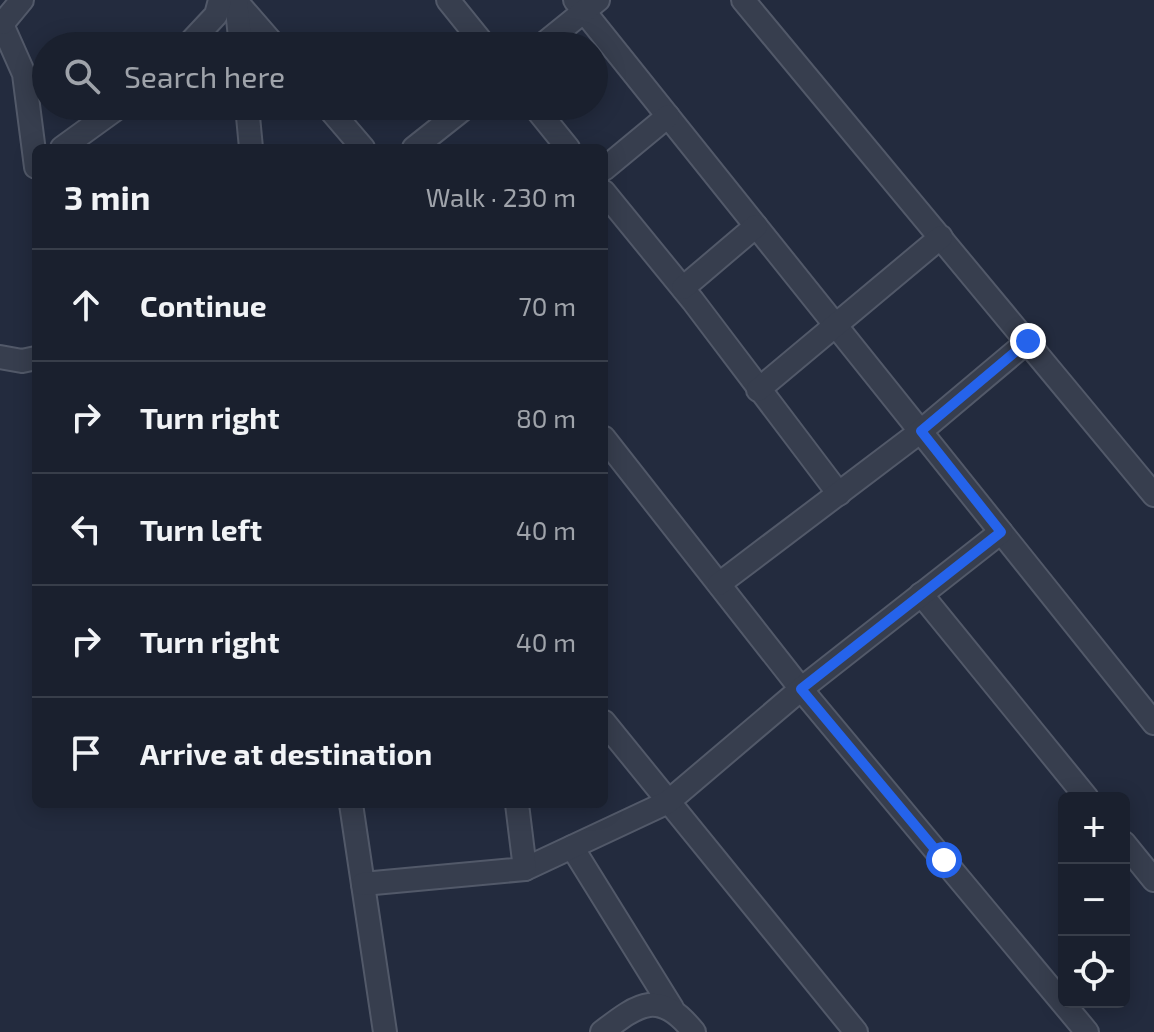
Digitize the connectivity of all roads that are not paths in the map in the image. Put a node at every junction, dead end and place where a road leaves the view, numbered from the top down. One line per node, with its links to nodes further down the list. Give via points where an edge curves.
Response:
1 (22, 0): 7 (street)
2 (220, 0): 8 (street)
3 (236, 0): 9 (street); 10 (street)
4 (448, 0): 11 (street)
5 (743, 0): 30 (street)
6 (585, 4): 12 (street); 13 (street)
7 (2, 22): 21 (street, via 24,74)
8 (202, 32)
9 (239, 32)
10 (263, 32)
11 (474, 32)
12 (556, 32)
13 (606, 32)
14 (608, 35): 15 (street)
15 (668, 116): 27 (street); 29 (street)
16 (101, 120): 22 (street)
17 (248, 120): 23 (street)
18 (339, 120): 24 (street)
19 (449, 120): 25 (street)
20 (545, 120): 26 (street)
21 (33, 144)
22 (68, 144)
23 (251, 144)
24 (360, 144)
25 (419, 144)
26 (565, 144)
27 (608, 166)
28 (608, 197): 31 (street)
29 (756, 226): 31 (street); 32 (street)
30 (941, 237): 32 (street); 33 (street)
31 (683, 288): 36 (street)
32 (837, 328): 36 (street); 37 (street)
33 (1028, 341): 37 (street); 40 (street)
34 (0, 357): 35 (street)
35 (32, 359)
36 (758, 390): 39 (street)
37 (921, 431): 39 (street); 41 (street)
38 (608, 445): 42 (street)
39 (839, 494): 42 (street)
40 (1154, 495)
41 (1001, 532): 43 (street); 45 (street)
42 (719, 584): 44 (street)
43 (921, 594): 44 (street); 47 (street)
44 (801, 689): 48 (street); 61 (street)
45 (1154, 723)
46 (608, 727): 48 (street)
47 (1082, 792)
48 (668, 802): 51 (street); 60 (street)
49 (352, 808): 55 (street)
50 (517, 808): 53 (street)
51 (572, 847): 53 (street); 56 (street)
52 (1130, 850): 54 (street)
53 (525, 869): 55 (street)
54 (1154, 880)
55 (363, 884): 57 (street)
56 (672, 1008): 58 (street, via 647,1003); 59 (street)
57 (385, 1032)
58 (602, 1032)
59 (694, 1032)
60 (856, 1032)
61 (1087, 1032)

